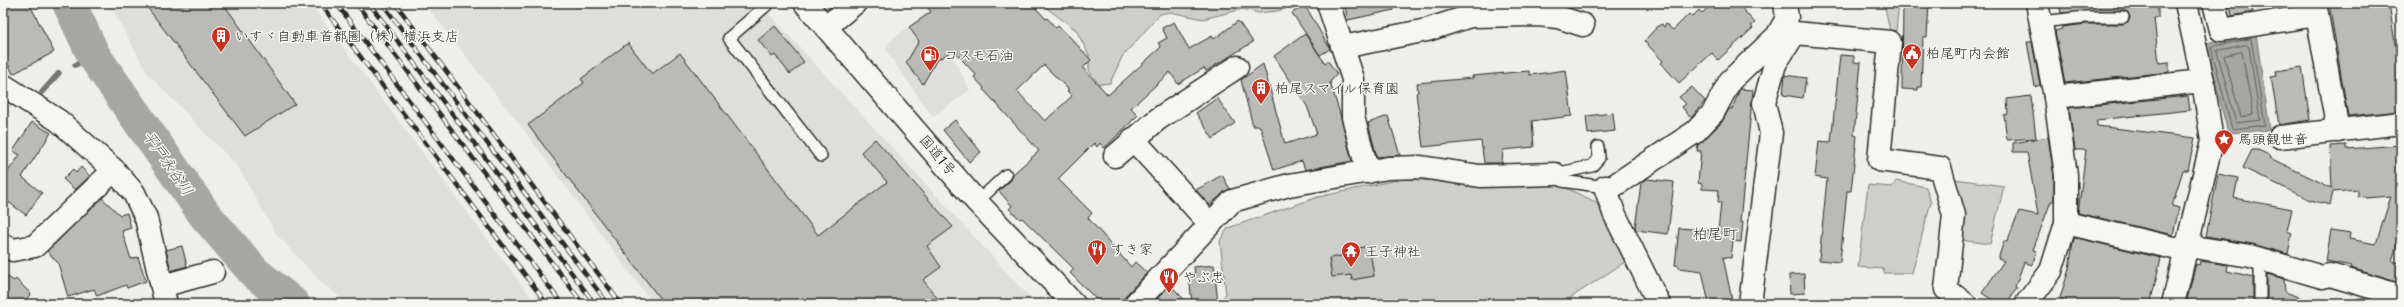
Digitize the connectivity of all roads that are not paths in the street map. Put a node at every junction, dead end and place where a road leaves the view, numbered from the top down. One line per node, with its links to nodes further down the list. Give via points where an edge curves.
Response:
1 (769, 3): 23 (lane, via 729,38)
2 (805, 3): 12 (main road, 国道1号)
3 (855, 3): 12 (main road)
4 (1328, 3): 13 (main road)
5 (2186, 3): 15 (main road)
6 (2214, 3): 7 (main road, via 2221,30)
7 (2316, 9): 19 (main road)
8 (2039, 12): 9 (lane, via 2086,17); 17 (main road)
9 (2123, 17)
10 (1789, 18): 29 (main road, via 1777,36 1730,81 1712,113 1695,132 1612,187); 42 (main road, via 1764,103 1771,133); 43 (main road, via 1890,42 1879,160 1940,168 1954,215 1946,289)
11 (1583, 24): 13 (main road, via 1538,15 1470,16 1427,30)
12 (826, 27): 30 (main road, 国道1号)
13 (1343, 47): 26 (main road, via 1353,79 1353,117)
14 (1237, 67): 21 (main road, via 1158,119)
15 (2203, 81): 17 (main road); 34 (main road, via 2212,141)
16 (3, 85): 25 (main road, via 58,122)
17 (2055, 97): 31 (main road, via 2066,175)
18 (2401, 123): 19 (main road)
19 (2338, 131): 20 (main road)
20 (2280, 137)
21 (1134, 139): 24 (main road); 32 (main road)
22 (1598, 147): 28 (lane, via 1599,158 1592,166)
23 (821, 156)
24 (1115, 156)
25 (114, 170): 33 (main road, via 35,246 13,250); 38 (main road, via 140,190)
26 (1368, 172): 28 (main road, via 1429,163 1480,176); 32 (main road, via 1289,185 1232,201)
27 (1006, 174): 30 (lane)
28 (1555, 174): 29 (lane, via 1562,180)
29 (1605, 187): 41 (main road, via 1614,213)
30 (977, 202): 39 (main road, 国道1号)
31 (2066, 223): 34 (main road); 44 (main road, via 2051,270)
32 (1210, 224): 40 (main road)
33 (3, 245)
34 (2187, 249): 35 (main road); 45 (main road)
35 (2260, 260): 37 (main road, via 2322,277 2330,275); 46 (lane)
36 (213, 272): 38 (main road)
37 (2391, 293)
38 (164, 295)
39 (1074, 304)
40 (1135, 304)
41 (1660, 304)
42 (1750, 304)
43 (1965, 304)
44 (2026, 304)
45 (2173, 304)
46 (2260, 304)

